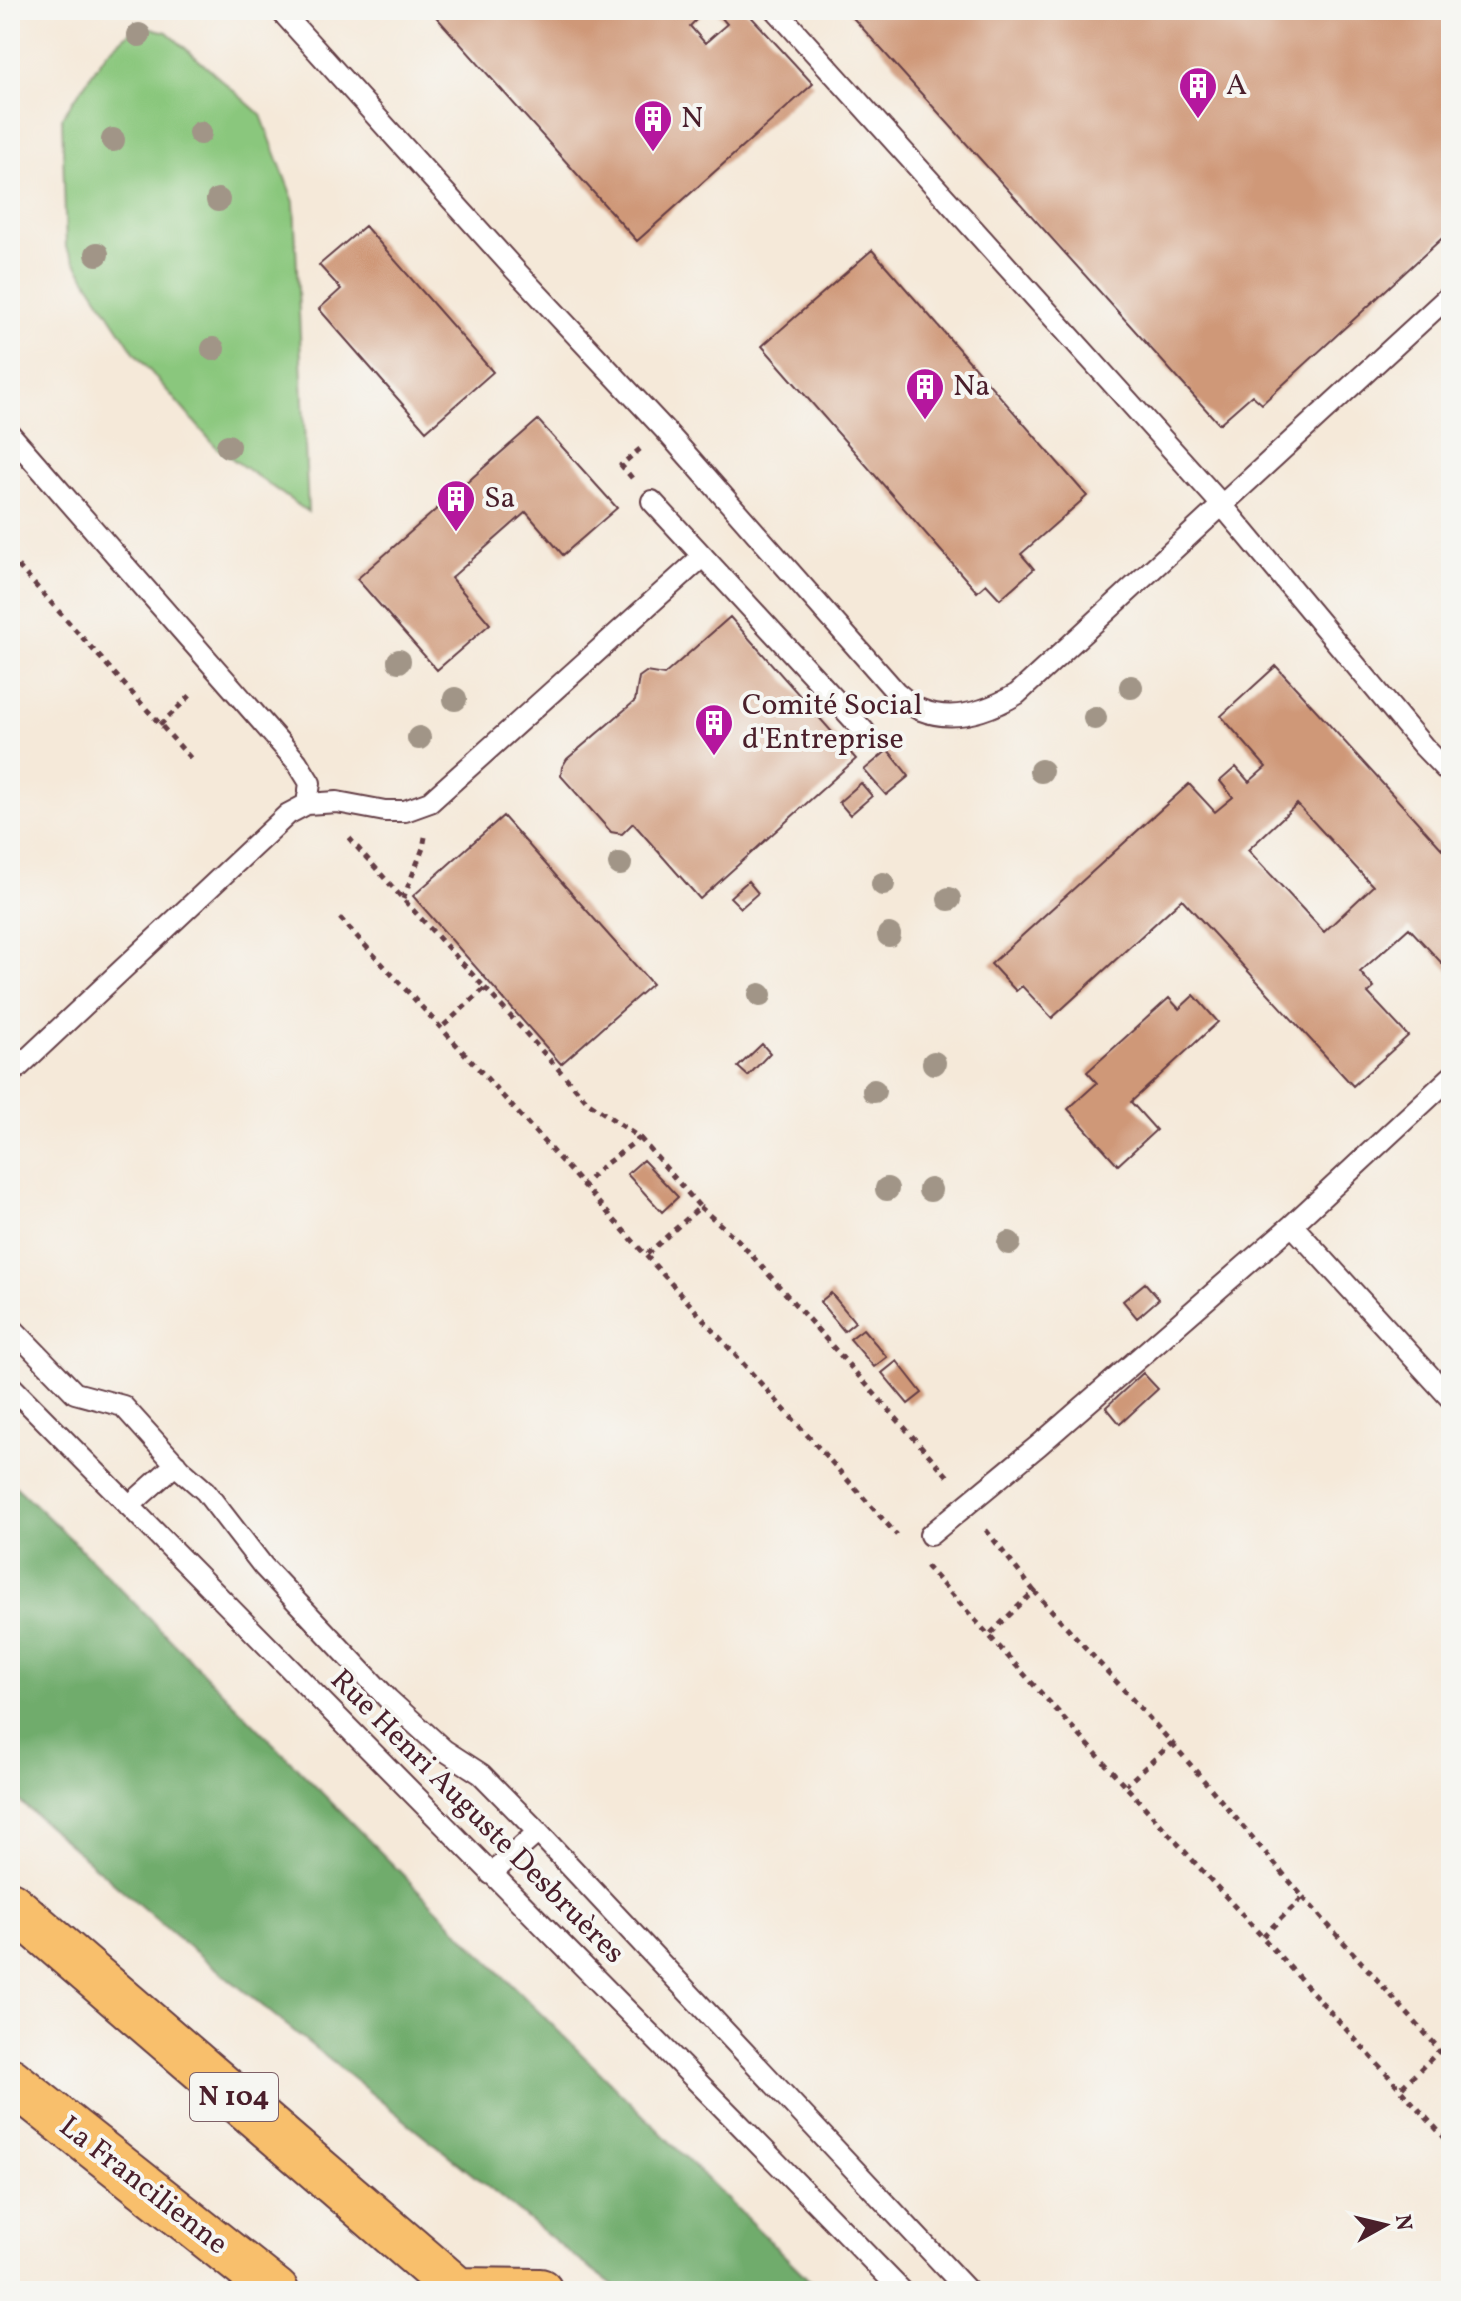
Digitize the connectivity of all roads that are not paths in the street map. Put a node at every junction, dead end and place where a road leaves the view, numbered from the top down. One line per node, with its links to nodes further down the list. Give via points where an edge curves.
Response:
1 (280, 10): 6 (lane, via 664,429 896,692 919,710 943,716 969,713 1017,694)
2 (776, 10): 6 (lane)
3 (1451, 294): 6 (lane)
4 (10, 434): 10 (lane, via 297,762 310,783)
5 (652, 501): 7 (lane)
6 (1222, 505): 9 (lane)
7 (703, 556): 8 (lane); 10 (lane, via 430,802 405,811 337,802)
8 (864, 731)
9 (1451, 775)
10 (307, 804): 11 (lane, via 288,814)
11 (10, 1075)
12 (1451, 1077): 13 (lane)
13 (1292, 1225): 16 (lane); 19 (lane)
14 (10, 1326): 17 (lane, via 75,1393 123,1406)
15 (10, 1385): 18 (lane, Rue Henri Auguste Desbruères)
16 (1451, 1399)
17 (176, 1464): 18 (lane); 20 (lane, via 388,1699 444,1750 481,1774)
18 (129, 1506): 21 (lane, Rue Henri Auguste Desbruères)
19 (930, 1535)
20 (538, 1832): 21 (lane); 28 (lane)
21 (491, 1874): 27 (lane, Rue Henri Auguste Desbruères)
22 (10, 1904): 24 (highway, N 104)
23 (10, 2080): 25 (highway, La Francilienne)
24 (458, 2290): 26 (highway)
25 (276, 2291)
26 (540, 2291)
27 (902, 2291)
28 (968, 2291)

